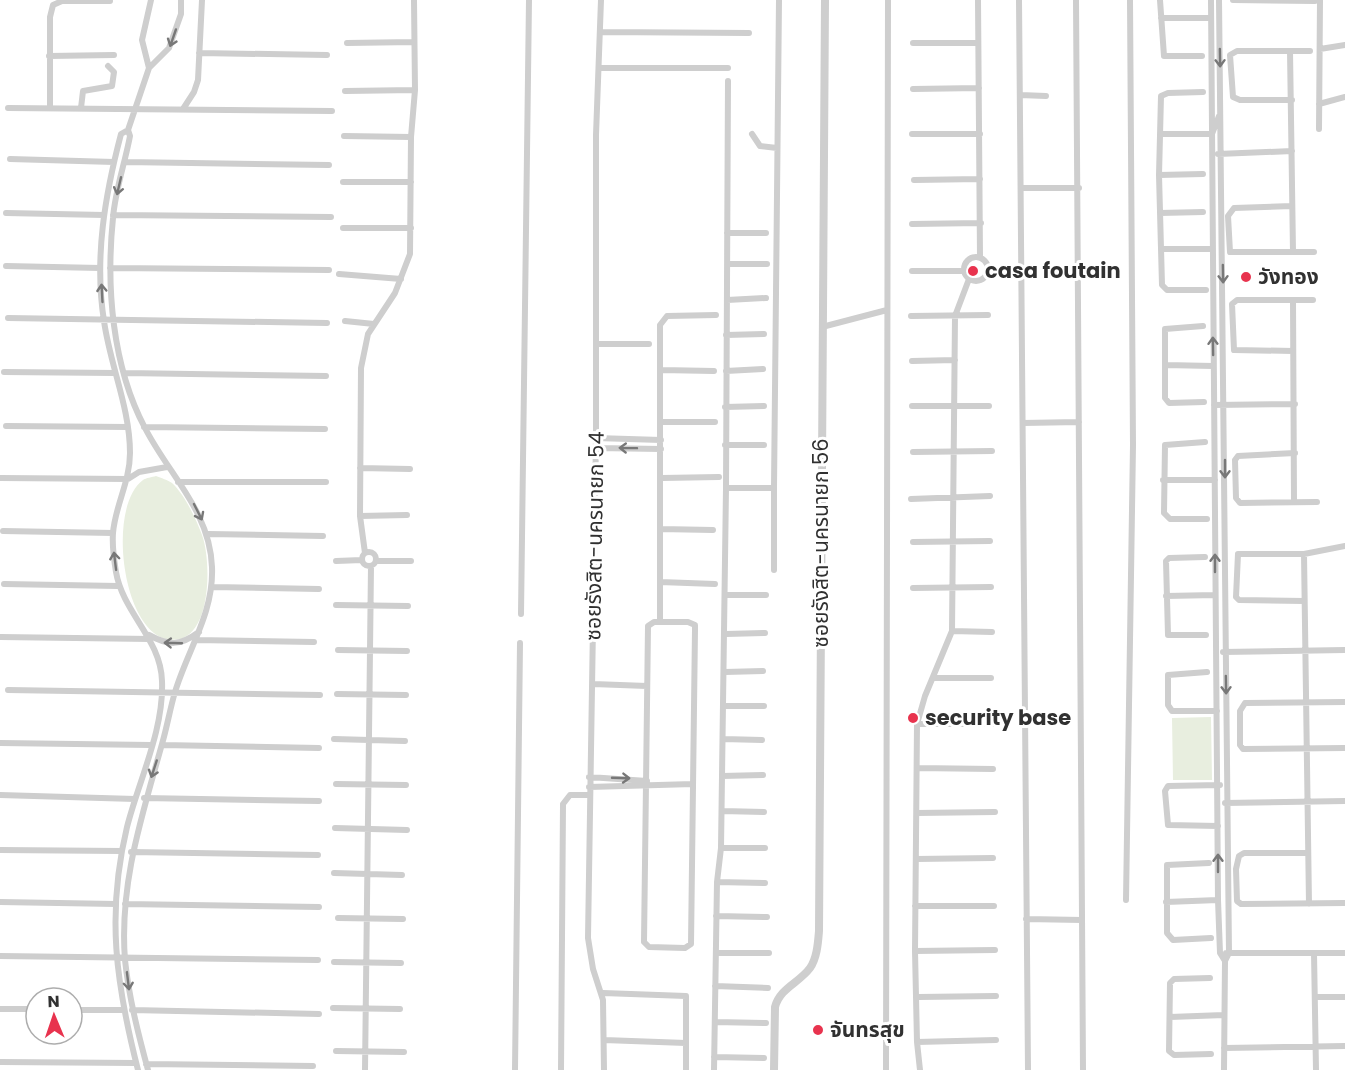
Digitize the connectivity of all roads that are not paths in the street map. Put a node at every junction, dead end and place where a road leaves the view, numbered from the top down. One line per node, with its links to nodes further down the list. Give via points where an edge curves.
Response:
1 (151, 0): 40 (street, via 142,40)
2 (181, 0): 40 (street, one-way to 40, via 181,14 169,48)
3 (202, 0): 34 (street)
4 (414, 0): 26 (street)
5 (529, 0): 234 (street)
6 (601, 0): 24 (street, ซอยรังสิต-นครนายก 54)
7 (779, 0): 70 (street)
8 (825, 0): 132 (street, ซอยรังสิต-นครนายก 56)
9 (888, 0): 120 (street)
10 (978, 0): 28 (street)
11 (1019, 0): 49 (street)
12 (1076, 0): 85 (street)
13 (1130, 0): 332 (street, via 1133,445)
14 (1160, 0): 22 (street)
15 (1211, 0): 23 (street)
16 (1219, 0): 60 (street, one-way to 60)
17 (1233, 0): 20 (street)
18 (1320, 0): 31 (street)
19 (110, 1): 37 (street, via 62,1 53,5)
20 (1290, 1): 21 (street)
21 (1315, 1)
22 (1161, 18): 23 (street); 38 (street, via 1164,56)
23 (1211, 18): 67 (street)
24 (601, 32): 25 (street); 41 (street, ซอยรังสิต-นครนายก 54)
25 (749, 33)
26 (414, 42): 29 (street); 46 (street)
27 (913, 43): 28 (street)
28 (978, 43): 44 (street)
29 (347, 44)
30 (1345, 45): 31 (street)
31 (1320, 49): 53 (street)
32 (1290, 51): 33 (street); 52 (street); 52 (street, via 1230,55 1232,93 1236,99)
33 (1310, 51)
34 (199, 53): 36 (street); 58 (street, via 194,92)
35 (114, 55): 37 (street)
36 (327, 55)
37 (50, 56): 55 (street)
38 (1202, 56)
39 (108, 66): 56 (street, via 114,72 112,86 83,91)
40 (149, 68): 57 (street)
41 (600, 68): 42 (street); 135 (street, ซอยรังสิต-นครนายก 54, via 596,155)
42 (728, 68)
43 (728, 81): 97 (street)
44 (979, 88): 45 (street); 65 (street)
45 (913, 89)
46 (415, 90): 47 (street); 69 (street)
47 (345, 91)
48 (1203, 92): 66 (street, via 1161,96)
49 (1020, 95): 50 (street); 84 (street)
50 (1046, 96)
51 (1345, 98): 53 (street)
52 (1292, 100): 71 (street)
53 (1319, 104): 61 (street)
54 (8, 108): 55 (street)
55 (50, 108): 56 (street)
56 (81, 108): 57 (street)
57 (136, 109): 58 (street); 62 (street)
58 (183, 109): 59 (street)
59 (332, 111)
60 (1220, 113): 67 (street); 73 (street)
61 (1319, 129)
62 (128, 130): 75 (street, via 121,134); 76 (street)
63 (752, 134): 70 (street, via 760,146)
64 (912, 134): 65 (street)
65 (980, 134): 80 (street)
66 (1160, 134): 67 (street); 79 (street)
67 (1212, 134): 72 (street)
68 (344, 136): 69 (street)
69 (411, 137): 83 (street)
70 (777, 148): 190 (street)
71 (1292, 151): 73 (street); 86 (street)
72 (1212, 154): 73 (street); 100 (street)
73 (1221, 154): 153 (street, one-way to 153)
74 (10, 159): 75 (street)
75 (114, 162): 90 (street)
76 (125, 162): 77 (street); 91 (street, one-way to 91)
77 (329, 165)
78 (1203, 174): 79 (street)
79 (1159, 175): 89 (street)
80 (981, 179): 81 (street); 93 (street)
81 (914, 180)
82 (343, 182): 83 (street)
83 (411, 182): 96 (street)
84 (1021, 188): 85 (street); 162 (street)
85 (1079, 188): 161 (street)
86 (1292, 206): 101 (street); 101 (street, via 1234,208 1228,216 1228,227 1230,252)
87 (1203, 212): 89 (street)
88 (6, 213): 90 (street)
89 (1160, 213): 99 (street)
90 (104, 215): 107 (street)
91 (113, 215): 92 (street); 108 (street)
92 (331, 217)
93 (981, 223): 94 (street); 103 (street)
94 (912, 224)
95 (343, 228): 96 (street)
96 (411, 228): 113 (street, via 410,254)
97 (727, 233): 98 (street); 104 (street)
98 (766, 233)
99 (1161, 249): 100 (street); 115 (street, via 1163,288)
100 (1212, 249): 141 (street, one-way to 100)
101 (1293, 252): 102 (street)
102 (1314, 252)
103 (980, 258): 111 (street, via 968,260); 114 (street, via 986,263 987,274 981,280)
104 (728, 264): 105 (street); 117 (street)
105 (767, 264)
106 (6, 266): 107 (street)
107 (100, 268): 126 (street, one-way to 107)
108 (110, 268): 109 (street); 127 (street)
109 (329, 270)
110 (912, 271): 111 (street)
111 (964, 271): 114 (street)
112 (339, 274): 113 (street)
113 (401, 279): 130 (street)
114 (969, 279): 124 (street)
115 (1206, 290)
116 (766, 298): 117 (street)
117 (727, 300): 133 (street)
118 (1293, 300): 119 (street); 137 (street); 137 (street, via 1236,300 1232,304 1234,350)
119 (1312, 300)
120 (888, 310): 132 (street); 412 (street)
121 (716, 315): 142 (street, via 662,319)
122 (988, 315): 124 (street)
123 (911, 316): 124 (street)
124 (955, 316): 138 (street)
125 (8, 318): 126 (street)
126 (103, 320): 127 (street); 147 (street)
127 (114, 320): 129 (street); 148 (street)
128 (345, 321): 130 (street)
129 (327, 323)
130 (374, 324): 179 (street, via 362,359)
131 (1203, 326): 140 (street, via 1165,329)
132 (822, 327): 411 (street, ซอยรังสิต-นครนายก 56, via 819,930 811,967 778,996)
133 (726, 334): 134 (street); 145 (street)
134 (764, 334)
135 (597, 344): 136 (street); 167 (street, ซอยรังสิต-นครนายก 54)
136 (649, 344)
137 (1293, 351): 151 (street)
138 (955, 360): 139 (street); 158 (street)
139 (912, 362)
140 (1164, 365): 141 (street); 150 (street, via 1166,402)
141 (1213, 366): 152 (street)
142 (661, 369): 144 (street); 159 (street)
143 (763, 369): 145 (street)
144 (714, 371)
145 (726, 371): 157 (street)
146 (4, 372): 147 (street)
147 (115, 373): 164 (street)
148 (125, 373): 149 (street); 165 (street)
149 (326, 376)
150 (1204, 402)
151 (1295, 404): 153 (street); 177 (street)
152 (1214, 405): 153 (street); 186 (street)
153 (1224, 405): 254 (street, one-way to 254)
154 (764, 406): 157 (street)
155 (912, 406): 158 (street)
156 (989, 406): 158 (street)
157 (725, 407): 171 (street)
158 (953, 407): 176 (street)
159 (661, 422): 160 (street); 168 (street)
160 (715, 422)
161 (1079, 422): 162 (street); 349 (street)
162 (1023, 423): 348 (street)
163 (6, 426): 164 (street)
164 (128, 427): 184 (street)
165 (144, 428): 166 (street); 178 (street)
166 (325, 429)
167 (596, 438): 168 (street); 172 (street, ซอยรังสิต-นครนายก 54)
168 (661, 440): 173 (street)
169 (1205, 442): 185 (street, via 1165,445)
170 (764, 444): 171 (street)
171 (725, 445): 189 (street)
172 (596, 448): 173 (street, one-way to 172); 260 (street, ซอยรังสิต-นครนายก 54)
173 (661, 449): 183 (street)
174 (992, 451): 176 (street)
175 (913, 452): 176 (street)
176 (952, 452): 192 (street)
177 (1295, 453): 194 (street); 194 (street, via 1238,456 1235,460 1237,502)
178 (167, 467): 184 (street, via 140,472); 187 (street)
179 (360, 468): 180 (street); 197 (street)
180 (410, 468)
181 (719, 477): 183 (street)
182 (0, 478): 184 (street)
183 (662, 478): 199 (street)
184 (128, 479): 202 (street)
185 (1163, 480): 186 (street); 198 (street, via 1166,518)
186 (1215, 480): 228 (street, one-way to 186)
187 (178, 482): 188 (street); 203 (street, one-way to 203)
188 (326, 482)
189 (726, 488): 190 (street); 226 (street)
190 (774, 488): 216 (street)
191 (990, 496): 192 (street)
192 (952, 498): 193 (street); 207 (street)
193 (911, 499)
194 (1294, 502): 195 (street)
195 (1317, 502)
196 (407, 515): 197 (street)
197 (360, 516): 209 (street)
198 (1208, 519)
199 (660, 529): 200 (street); 217 (street)
200 (713, 530)
201 (3, 531): 202 (street)
202 (113, 533): 220 (street, one-way to 202)
203 (208, 534): 204 (street); 221 (street)
204 (323, 536)
205 (990, 541): 207 (street)
206 (913, 542): 207 (street)
207 (953, 542): 222 (street)
208 (1345, 546): 210 (street)
209 (366, 553): 212 (street); 215 (street, via 375,555)
210 (1304, 554): 230 (street); 230 (street, via 1243,552 1235,560 1239,600)
211 (1205, 557): 229 (street, via 1167,559)
212 (362, 560): 213 (street); 215 (street, via 364,564)
213 (336, 561)
214 (411, 561): 215 (street)
215 (373, 564): 232 (street)
216 (774, 570)
217 (660, 582): 219 (street); 235 (street)
218 (4, 584): 220 (street)
219 (715, 584)
220 (118, 586): 239 (street)
221 (212, 587): 225 (street); 237 (street)
222 (952, 587): 223 (street); 224 (street); 236 (street)
223 (991, 587)
224 (913, 588)
225 (319, 589)
226 (726, 595): 227 (street); 241 (street)
227 (766, 595)
228 (1215, 595): 229 (street); 253 (street)
229 (1166, 596): 242 (street, via 1168,635)
230 (1304, 602): 250 (street)
231 (336, 605): 232 (street)
232 (372, 606): 233 (street); 249 (street)
233 (408, 606)
234 (521, 614)
235 (660, 622): 261 (street, via 648,626); 294 (street, via 692,623 695,629)
236 (952, 631): 238 (street); 258 (street)
237 (199, 632): 239 (street, one-way to 239, via 188,641 173,645); 245 (street)
238 (992, 632)
239 (146, 633): 244 (street)
240 (765, 633): 241 (street)
241 (726, 634): 256 (street)
242 (1206, 634)
243 (0, 637): 244 (street)
244 (150, 639): 263 (street, via 161,667)
245 (196, 640): 246 (street); 264 (street)
246 (314, 642)
247 (520, 643): 406 (street)
248 (338, 650): 249 (street)
249 (372, 650): 252 (street); 266 (street)
250 (1305, 650): 251 (street); 254 (street); 269 (street)
251 (1345, 650)
252 (407, 651)
253 (1216, 652): 254 (street); 273 (street)
254 (1226, 652): 298 (street, one-way to 298)
255 (763, 671): 256 (street)
256 (725, 672): 271 (street)
257 (1207, 672): 273 (street, via 1168,675 1168,705 1172,711)
258 (934, 678): 259 (street); 274 (street)
259 (991, 678)
260 (592, 684): 261 (street); 291 (street, ซอยรังสิต-นครนายก 54)
261 (647, 686): 292 (street)
262 (8, 690): 263 (street)
263 (162, 692): 264 (street); 282 (street)
264 (175, 692): 267 (street); 283 (street)
265 (337, 694): 266 (street)
266 (371, 694): 268 (street); 278 (street)
267 (320, 695)
268 (406, 695)
269 (1305, 702): 270 (street); 286 (street); 286 (street, via 1245,703 1240,711 1240,745 1247,750)
270 (1345, 702)
271 (724, 706): 272 (street); 277 (street)
272 (764, 706)
273 (1217, 711): 297 (street)
274 (917, 724): 275 (street); 287 (street)
275 (993, 724)
276 (334, 739): 278 (street)
277 (723, 739): 279 (street); 290 (street)
278 (370, 740): 280 (street); 295 (street)
279 (762, 740)
280 (405, 741)
281 (0, 743): 282 (street)
282 (151, 745): 303 (street)
283 (162, 745): 284 (street); 302 (street, one-way to 302)
284 (318, 748)
285 (1345, 748): 286 (street)
286 (1305, 749): 305 (street)
287 (917, 768): 288 (street); 312 (street)
288 (993, 769)
289 (763, 775): 290 (street)
290 (722, 776): 309 (street)
291 (589, 777): 292 (street, one-way to 292); 299 (street, ซอยรังสิต-นครนายก 54)
292 (647, 783): 294 (street); 294 (street, via 644,942 649,947 686,948 691,944); 299 (street)
293 (336, 784): 295 (street)
294 (693, 784)
295 (370, 785): 296 (street); 315 (street)
296 (406, 785)
297 (1218, 785): 298 (street); 307 (street); 313 (street, via 1168,786 1165,791 1168,825)
298 (1227, 785): 308 (street)
299 (589, 787): 301 (street, ซอยรังสิต-นครนายก 54)
300 (0, 795): 303 (street)
301 (589, 795): 370 (street, ซอยรังสิต-นครนายก 54, via 588,938 593,969); 407 (street, via 570,795 563,804)
302 (144, 798): 304 (street); 321 (street)
303 (135, 799): 320 (street)
304 (319, 801)
305 (1307, 801): 306 (street); 308 (street); 322 (street)
306 (1345, 801)
307 (1218, 803): 308 (street); 313 (street)
308 (1227, 803): 355 (street)
309 (722, 811): 310 (street); 317 (street)
310 (764, 812)
311 (995, 812): 312 (street)
312 (917, 813): 325 (street)
313 (1218, 826): 333 (street, one-way to 313)
314 (335, 828): 315 (street)
315 (369, 829): 316 (street); 328 (street)
316 (407, 830)
317 (721, 848): 318 (street); 330 (street)
318 (765, 848)
319 (0, 850): 320 (street)
320 (122, 851): 337 (street)
321 (131, 852): 323 (street); 338 (street)
322 (1308, 853): 339 (street); 339 (street, via 1244,853 1237,860 1236,869 1239,903)
323 (318, 855)
324 (993, 858): 325 (street)
325 (916, 859): 340 (street)
326 (1209, 863): 335 (street, via 1167,865)
327 (334, 873): 328 (street)
328 (368, 874): 329 (street); 346 (street)
329 (402, 875)
330 (717, 882): 331 (street); 343 (street)
331 (765, 883)
332 (1126, 900)
333 (1218, 900): 335 (street); 358 (street)
334 (0, 902): 337 (street)
335 (1166, 902): 350 (street, via 1169,939)
336 (1345, 903): 339 (street)
337 (116, 904): 360 (street)
338 (125, 904): 342 (street); 361 (street)
339 (1309, 904)
340 (915, 906): 341 (street); 352 (street)
341 (994, 906)
342 (319, 907)
343 (716, 916): 344 (street); 353 (street)
344 (767, 917)
345 (338, 918): 346 (street)
346 (368, 919): 347 (street); 365 (street)
347 (403, 919)
348 (1026, 919): 349 (street); 414 (street)
349 (1082, 920): 415 (street)
350 (1211, 938)
351 (995, 950): 352 (street)
352 (915, 951): 372 (street)
353 (716, 953): 354 (street); 368 (street)
354 (769, 953)
355 (1229, 953): 356 (street); 358 (street); 363 (street)
356 (1314, 953): 357 (street); 373 (street)
357 (1345, 953)
358 (1220, 954): 363 (street)
359 (0, 956): 360 (street)
360 (116, 957): 361 (street); 381 (street)
361 (125, 957): 362 (street); 382 (street, one-way to 382)
362 (318, 960)
363 (1225, 961): 384 (street)
364 (334, 962): 365 (street)
365 (367, 963): 366 (street); 376 (street)
366 (401, 963)
367 (1210, 978): 385 (street, via 1172,980)
368 (715, 986): 369 (street); 386 (street)
369 (768, 988)
370 (603, 993): 389 (street, ซอยรังสิต-นครนายก 54); 391 (street, via 686,996)
371 (996, 996): 372 (street)
372 (918, 997): 390 (street)
373 (1315, 997): 374 (street); 392 (street)
374 (1345, 997)
375 (333, 1008): 376 (street)
376 (366, 1008): 378 (street); 396 (street)
377 (0, 1009): 379 (street)
378 (400, 1009)
379 (24, 1010)
380 (84, 1010): 381 (street)
381 (123, 1010): 403 (street)
382 (132, 1010): 383 (street); 404 (street)
383 (319, 1014)
384 (1224, 1015): 385 (street); 394 (street)
385 (1170, 1017): 398 (street, via 1171,1054)
386 (715, 1022): 387 (street); 399 (street)
387 (766, 1023)
388 (996, 1040): 390 (street)
389 (604, 1041): 391 (street); 408 (street, ซอยรังสิต-นครนายก 54)
390 (917, 1042): 413 (street)
391 (686, 1043): 409 (street)
392 (1316, 1046): 393 (street); 394 (street); 417 (street)
393 (1345, 1046)
394 (1224, 1048): 416 (street)
395 (336, 1052): 396 (street)
396 (365, 1052): 397 (street); 405 (street)
397 (404, 1052)
398 (1211, 1054)
399 (714, 1057): 400 (street); 410 (street)
400 (764, 1058)
401 (0, 1062): 403 (street)
402 (313, 1066): 404 (street)
403 (137, 1067)
404 (147, 1067)
405 (365, 1070)
406 (514, 1070)
407 (561, 1070)
408 (604, 1070)
409 (686, 1070)
410 (714, 1070)
411 (774, 1070)
412 (886, 1070)
413 (920, 1070)
414 (1028, 1070)
415 (1083, 1070)
416 (1224, 1070)
417 (1316, 1070)

